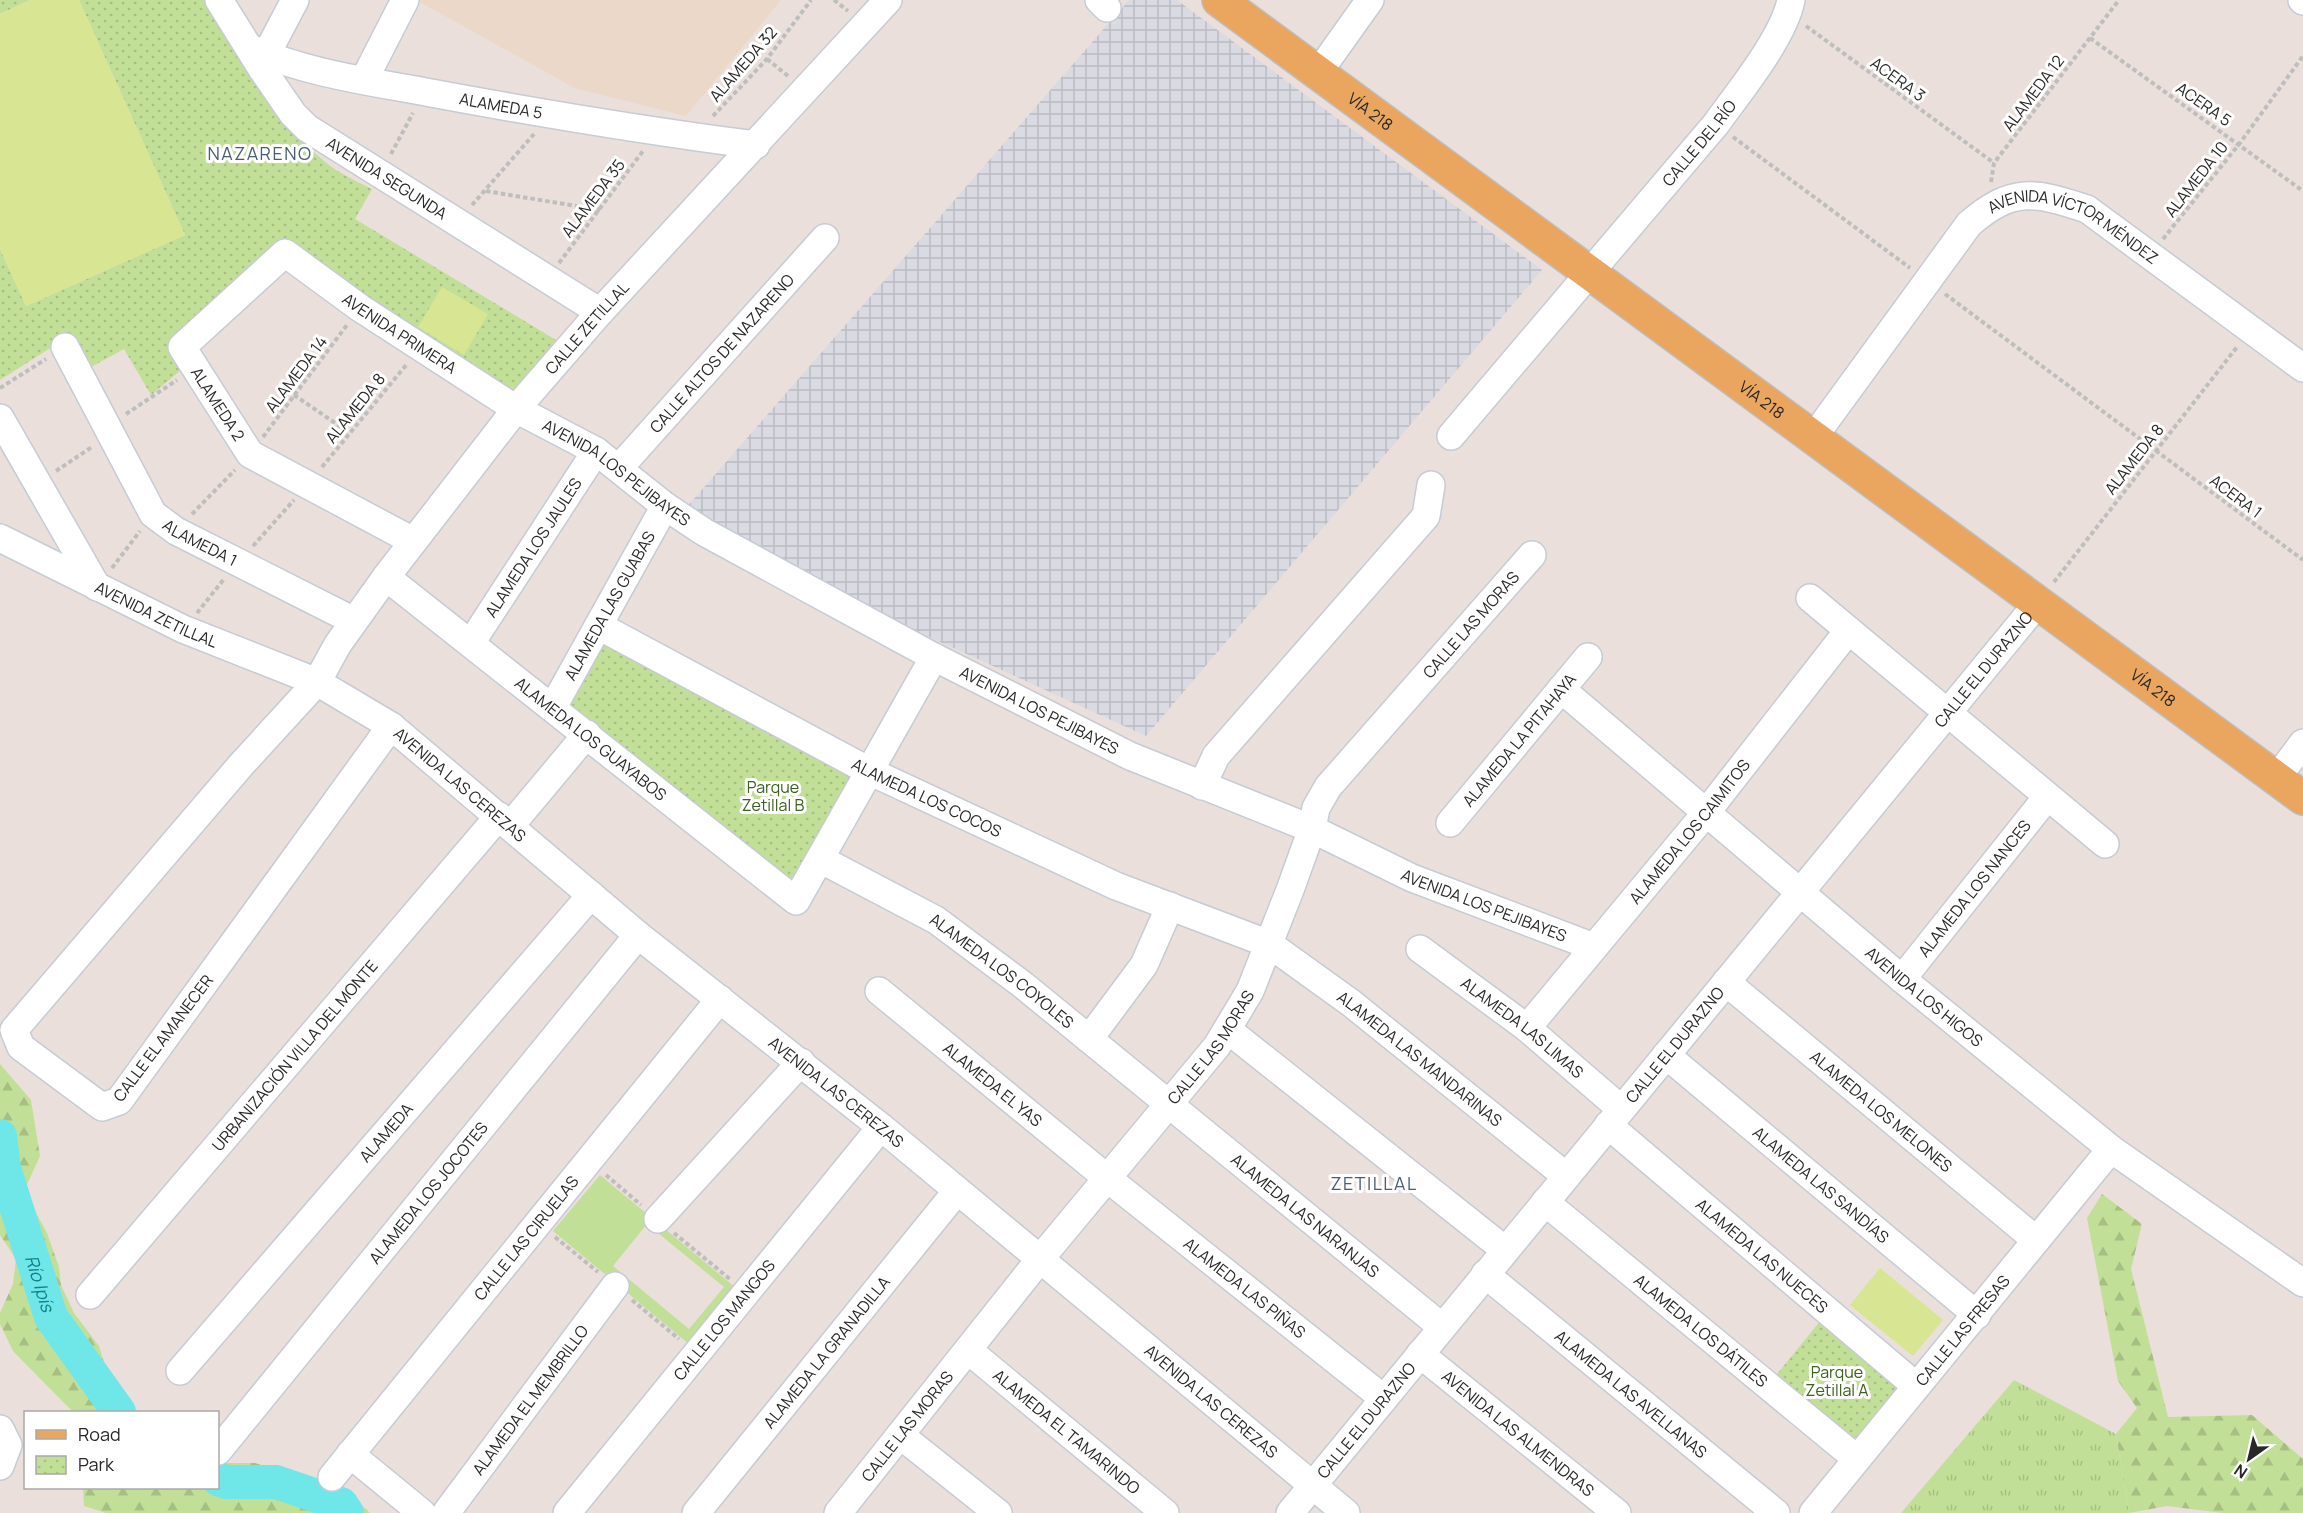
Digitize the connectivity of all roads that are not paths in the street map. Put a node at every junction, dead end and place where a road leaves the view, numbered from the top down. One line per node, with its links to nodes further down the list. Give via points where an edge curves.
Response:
1 (219, 0): 8 (street, AVENIDA SEGUNDA)
2 (295, 0): 8 (street)
3 (405, 0): 10 (street)
4 (888, 0): 11 (street, CALLE ZETILLAL)
5 (1219, 0): 9 (main road, VÍA 218)
6 (1371, 0): 9 (street)
7 (1793, 4): 14 (street, CALLE DEL RÍO, via 1716,124)
8 (259, 57): 10 (street, ALAMEDA 5); 15 (street, AVENIDA SEGUNDA, via 293,114 307,128)
9 (1318, 73): 14 (main road, VÍA 218)
10 (364, 80): 11 (street, ALAMEDA 5, via 550,115)
11 (756, 145): 15 (street, CALLE ZETILLAL)
12 (825, 238): 23 (street, CALLE ALTOS DE NAZARENO)
13 (285, 253): 18 (street, AVENIDA PRIMERA, via 360,308); 27 (street, ALAMEDA 2, via 182,347 250,454)
14 (1590, 273): 20 (street, CALLE DEL RÍO); 21 (main road, VÍA 218)
15 (600, 312): 18 (street, CALLE ZETILLAL)
16 (65, 347): 33 (street, ALAMEDA 1, via 153,514 176,531)
17 (2303, 368): 21 (street, AVENIDA VÍCTOR MÉNDEZ, via 2087,209 2048,196 2018,195 1986,210 1969,224)
18 (516, 410): 22 (street, AVENIDA LOS PEJIBAYES); 27 (street, CALLE ZETILLAL)
19 (0, 418): 30 (street)
20 (1451, 436)
21 (1813, 438): 32 (main road, VÍA 218)
22 (596, 451): 23 (street, AVENIDA LOS PEJIBAYES); 36 (street, ALAMEDA LOS JAULES)
23 (619, 468): 25 (street, AVENIDA LOS PEJIBAYES)
24 (1431, 485): 48 (street, via 1426,516 1216,756)
25 (665, 506): 34 (street, ALAMEDA LAS GUABAS); 37 (street, AVENIDA LOS PEJIBAYES, via 704,532)
26 (1, 541): 30 (street, AVENIDA ZETILLAL)
27 (413, 541): 29 (street, CALLE ZETILLAL)
28 (1532, 555): 54 (street, CALLE LAS MORAS, via 1328,787 1316,808)
29 (386, 577): 33 (street, CALLE ZETILLAL); 36 (street, ALAMEDA LOS GUAYABOS)
30 (97, 587): 39 (street, AVENIDA ZETILLAL, via 183,629)
31 (1810, 598): 35 (street)
32 (2037, 604): 42 (street, CALLE EL DURAZNO); 47 (main road, VÍA 218)
33 (354, 621): 39 (street, CALLE ZETILLAL)
34 (599, 626): 41 (street, ALAMEDA LAS GUABAS); 46 (street, ALAMEDA LOS COCOS)
35 (1848, 631): 42 (street); 51 (street, ALAMEDA LOS CAIMITOS)
36 (471, 643): 41 (street, ALAMEDA LOS GUAYABOS)
37 (934, 657): 46 (street); 48 (street, AVENIDA LOS PEJIBAYES, via 1130,756)
38 (1588, 657): 40 (street, ALAMEDA LA PITAHAYA)
39 (317, 682): 43 (street, AVENIDA LAS CEREZAS); 43 (street, CALLE EL AMANECER, via 14,1030 21,1047 102,1107 119,1101)
40 (1562, 689): 51 (street, AVENIDA LOS HIGOS); 53 (street, ALAMEDA LA PITAHAYA)
41 (553, 707): 44 (street, ALAMEDA LOS GUAYABOS)
42 (1947, 713): 49 (street); 57 (street, CALLE EL DURAZNO)
43 (391, 726): 52 (street, AVENIDA LAS CEREZAS)
44 (587, 734): 52 (street, URBANIZACIÓN VILLA DEL MONTE); 56 (street, ALAMEDA LOS GUAYABOS, via 796,901)
45 (2303, 743): 47 (street)
46 (869, 771): 56 (street); 59 (street, ALAMEDA LOS COCOS, via 1116,886)
47 (2277, 778): 50 (main road, VÍA 218)
48 (1202, 786): 54 (street, AVENIDA LOS PEJIBAYES)
49 (2047, 797): 55 (street); 64 (street, ALAMEDA LOS NANCES)
50 (2303, 798)
51 (1705, 814): 57 (street, AVENIDA LOS HIGOS); 62 (street, ALAMEDA LOS CAIMITOS)
52 (504, 821): 58 (street, AVENIDA LAS CEREZAS); 88 (street, URBANIZACIÓN VILLA DEL MONTE)
53 (1450, 823)
54 (1312, 829): 61 (street, CALLE LAS MORAS); 62 (street, AVENIDA LOS PEJIBAYES, via 1412,878)
55 (2105, 844)
56 (820, 859): 70 (street, ALAMEDA LOS COYOLES, via 936,920)
57 (1799, 893): 64 (street, AVENIDA LOS HIGOS); 65 (street, CALLE EL DURAZNO)
58 (591, 895): 60 (street, AVENIDA LAS CEREZAS); 93 (street, ALAMEDA)
59 (1170, 906): 61 (street, ALAMEDA LOS COCOS); 70 (street, via 1144,965)
60 (638, 935): 67 (street, AVENIDA LAS CEREZAS); 97 (street, ALAMEDA LOS JOCOTES)
61 (1269, 944): 69 (street, CALLE LAS MORAS, via 1250,991); 77 (street, ALAMEDA LAS MANDARINAS, via 1358,1009)
62 (1594, 947): 68 (street, ALAMEDA LOS CAIMITOS)
63 (1420, 949): 68 (street, ALAMEDA LAS LIMAS)
64 (1902, 979): 76 (street, AVENIDA LOS HIGOS)
65 (1726, 982): 71 (street, CALLE EL DURAZNO); 82 (street, ALAMEDA LOS MELONES)
66 (879, 991): 78 (street, ALAMEDA EL YAS)
67 (720, 999): 72 (street, AVENIDA LAS CEREZAS); 98 (street, CALLE LAS CIRUELAS)
68 (1527, 1028): 74 (street, ALAMEDA LAS LIMAS)
69 (1228, 1030): 73 (street, CALLE LAS MORAS); 83 (street)
70 (1089, 1039): 73 (street, ALAMEDA LOS COYOLES)
71 (1666, 1055): 74 (street, CALLE EL DURAZNO); 89 (street, ALAMEDA LAS SANDÍAS)
72 (801, 1062): 75 (street, AVENIDA LAS CEREZAS); 81 (street)
73 (1168, 1105): 78 (street, CALLE LAS MORAS); 90 (street, ALAMEDA LAS NARANJAS)
74 (1615, 1117): 77 (street, CALLE EL DURAZNO); 94 (street, ALAMEDA LAS NUECES)
75 (881, 1127): 79 (street, AVENIDA LAS CEREZAS); 104 (street, CALLE LOS MANGOS)
76 (2111, 1149): 82 (street, CALLE LAS FRESAS); 86 (street, AVENIDA LOS HIGOS)
77 (1566, 1176): 80 (street, CALLE EL DURAZNO)
78 (1107, 1178): 84 (street, CALLE LAS MORAS); 95 (street, ALAMEDA LAS PIÑAS)
79 (957, 1191): 84 (street, AVENIDA LAS CEREZAS); 105 (street, ALAMEDA LA GRANADILLA)
80 (1545, 1202): 83 (street, CALLE EL DURAZNO); 99 (street, ALAMEDA LOS DÁTILES)
81 (658, 1219)
82 (2036, 1240): 89 (street, CALLE LAS FRESAS)
83 (1505, 1250): 85 (street, CALLE EL DURAZNO)
84 (1040, 1259): 91 (street, CALLE LAS MORAS); 101 (street, AVENIDA LAS CEREZAS)
85 (1485, 1274): 90 (street, CALLE EL DURAZNO); 112 (street, ALAMEDA LAS AVELLANAS)
86 (2303, 1283)
87 (615, 1286): 103 (street, ALAMEDA EL MEMBRILLO)
88 (90, 1295)
89 (1977, 1315): 94 (street, CALLE LAS FRESAS)
90 (1442, 1327): 92 (street, CALLE EL DURAZNO)
91 (968, 1350): 96 (street, CALLE LAS MORAS); 108 (street, ALAMEDA EL TAMARINDO)
92 (1420, 1354): 95 (street, CALLE EL DURAZNO); 111 (street, AVENIDA LAS ALMENDRAS)
93 (180, 1371)
94 (1916, 1386): 99 (street, CALLE LAS FRESAS)
95 (1383, 1398): 101 (street, CALLE EL DURAZNO)
96 (900, 1435): 106 (street, CALLE LAS MORAS); 107 (street)
97 (219, 1450)
98 (350, 1454): 100 (street, CALLE LAS CIRUELAS); 102 (street)
99 (1857, 1459): 113 (street, CALLE LAS FRESAS)
100 (332, 1477)
101 (1312, 1485): 109 (street, CALLE EL DURAZNO); 110 (street, AVENIDA LAS CEREZAS)
102 (422, 1513)
103 (446, 1513)
104 (567, 1513)
105 (696, 1513)
106 (838, 1513)
107 (998, 1513)
108 (1165, 1513)
109 (1290, 1513)
110 (1346, 1513)
111 (1617, 1513)
112 (1776, 1513)
113 (1813, 1513)

